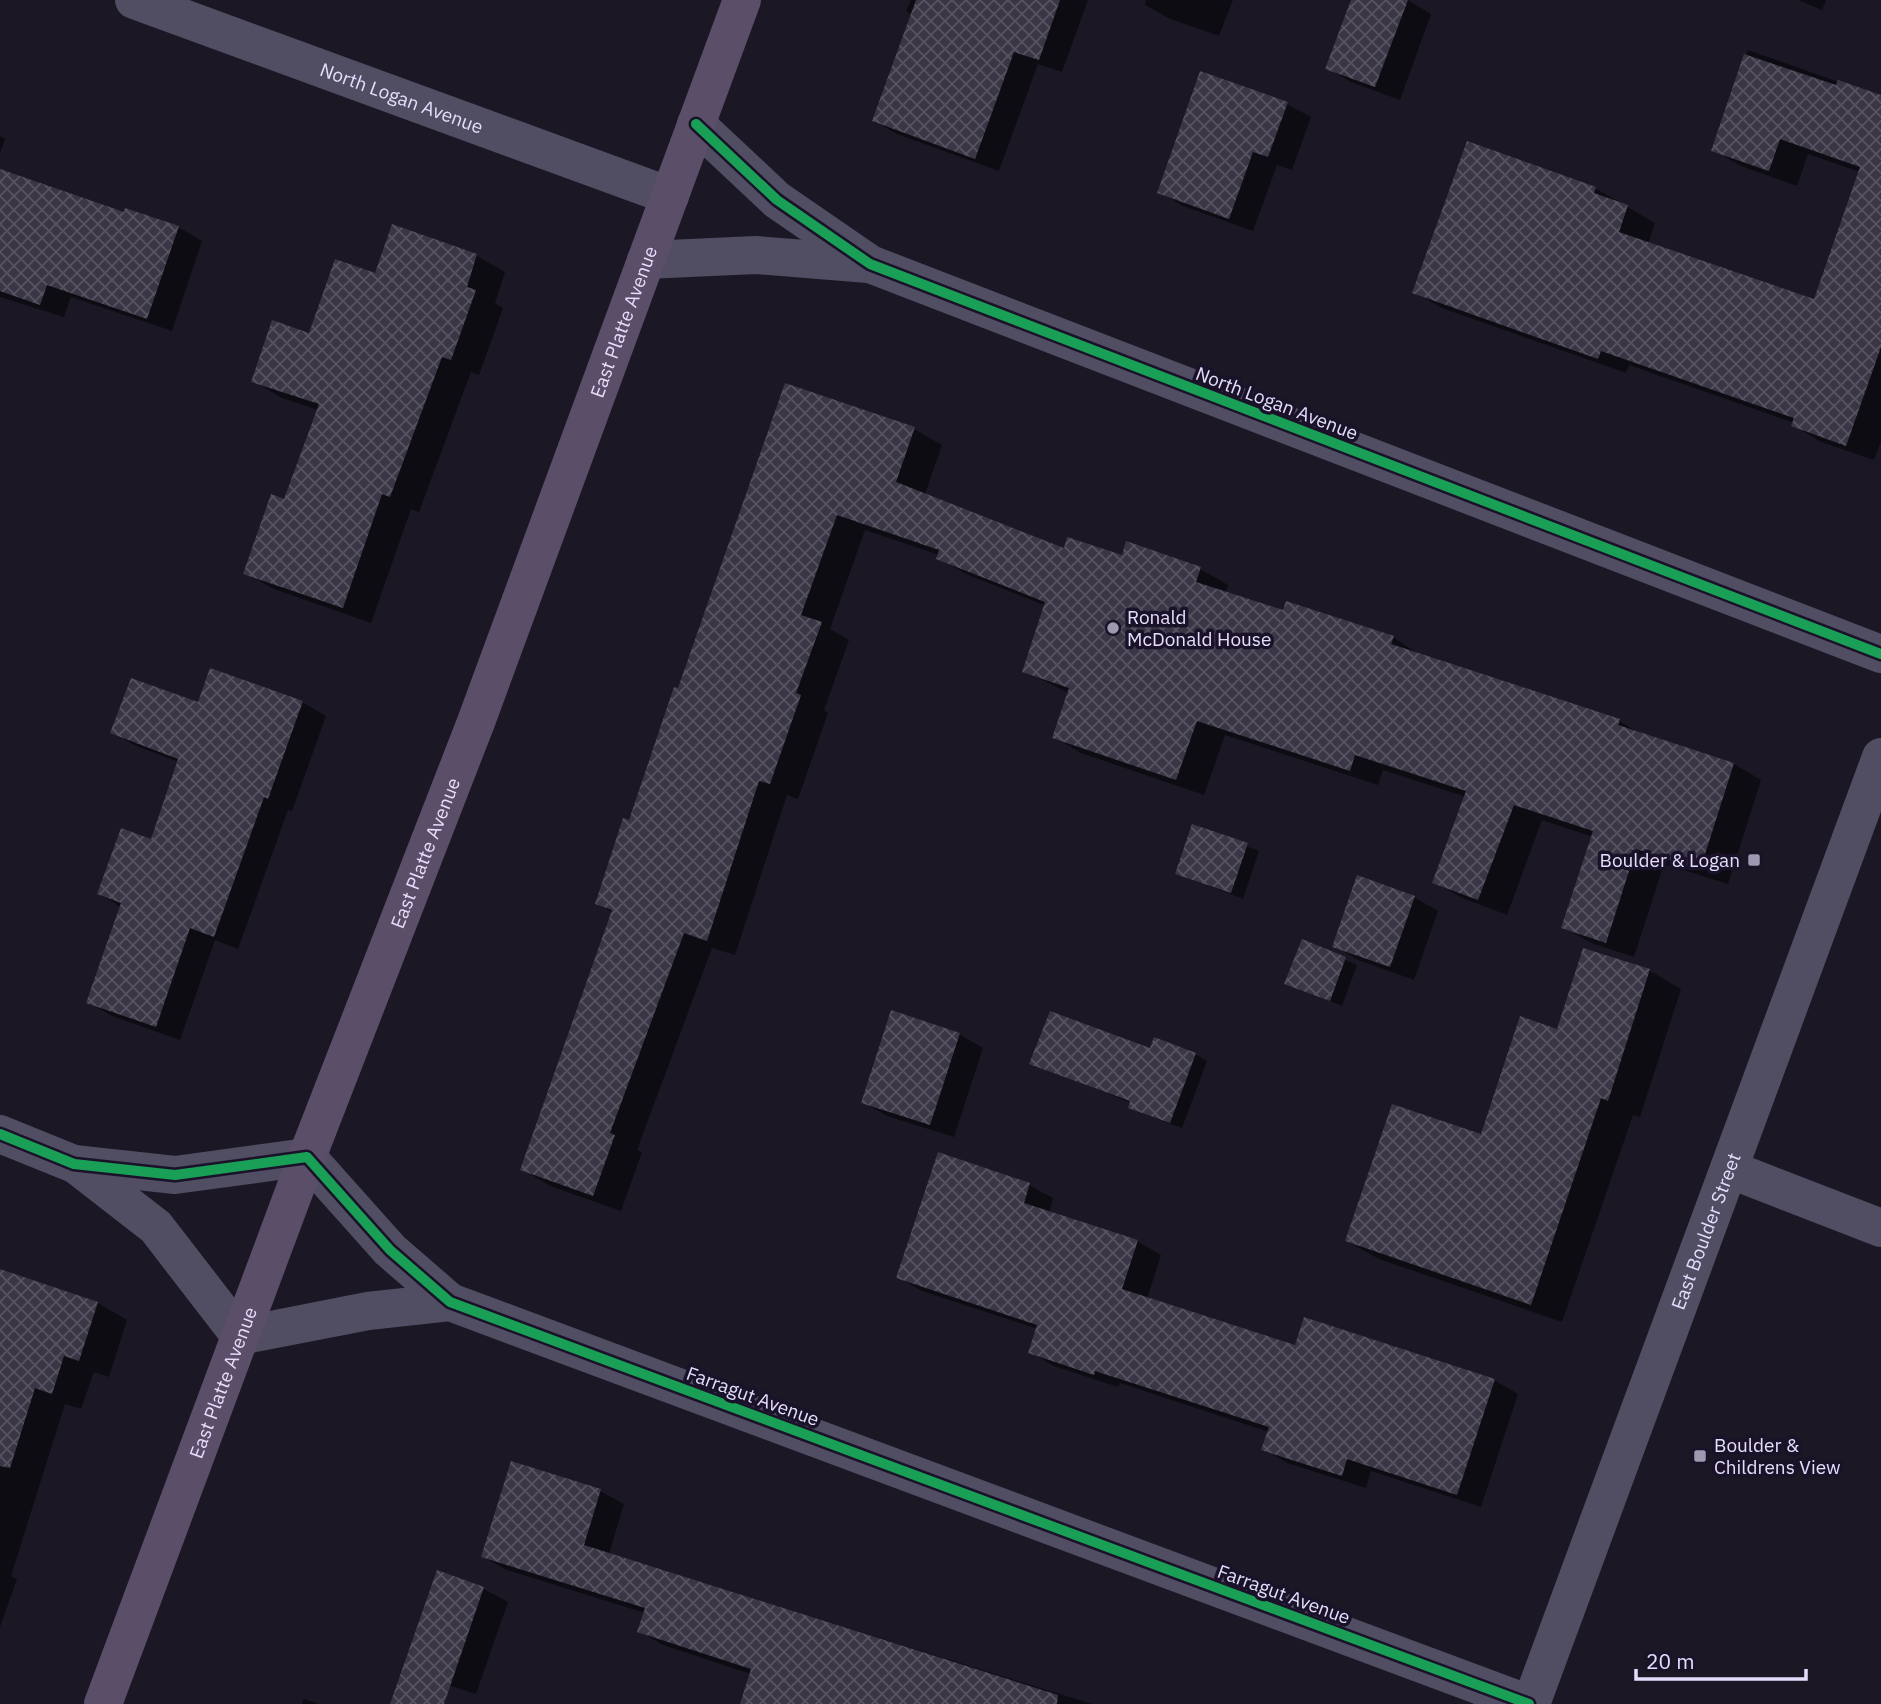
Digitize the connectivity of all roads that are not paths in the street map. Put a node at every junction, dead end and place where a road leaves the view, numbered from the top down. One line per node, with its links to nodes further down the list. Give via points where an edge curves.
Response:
1 (134, 0): 4 (street, North Logan Avenue)
2 (742, 0): 3 (main road, East Platte Avenue)
3 (696, 124): 4 (main road, East Platte Avenue); 6 (street, North Logan Avenue, via 777,200)
4 (670, 196): 5 (main road, East Platte Avenue)
5 (646, 260): 6 (street, via 756,255); 10 (main road, East Platte Avenue, via 476,722)
6 (870, 264): 7 (street, North Logan Avenue)
7 (1881, 654)
8 (1881, 757): 12 (street, East Boulder Street)
9 (0, 1134): 11 (street)
10 (307, 1157): 11 (street, via 175,1175); 14 (street, Farragut Avenue, via 390,1250); 15 (main road, East Platte Avenue)
11 (74, 1164): 15 (street, via 156,1227)
12 (1728, 1169): 13 (street); 17 (street, East Boulder Street)
13 (1881, 1228)
14 (450, 1302): 15 (street, Farragut Avenue, via 368,1311); 17 (street, Farragut Avenue)
15 (240, 1336): 16 (main road, East Platte Avenue)
16 (103, 1704)
17 (1530, 1704)

